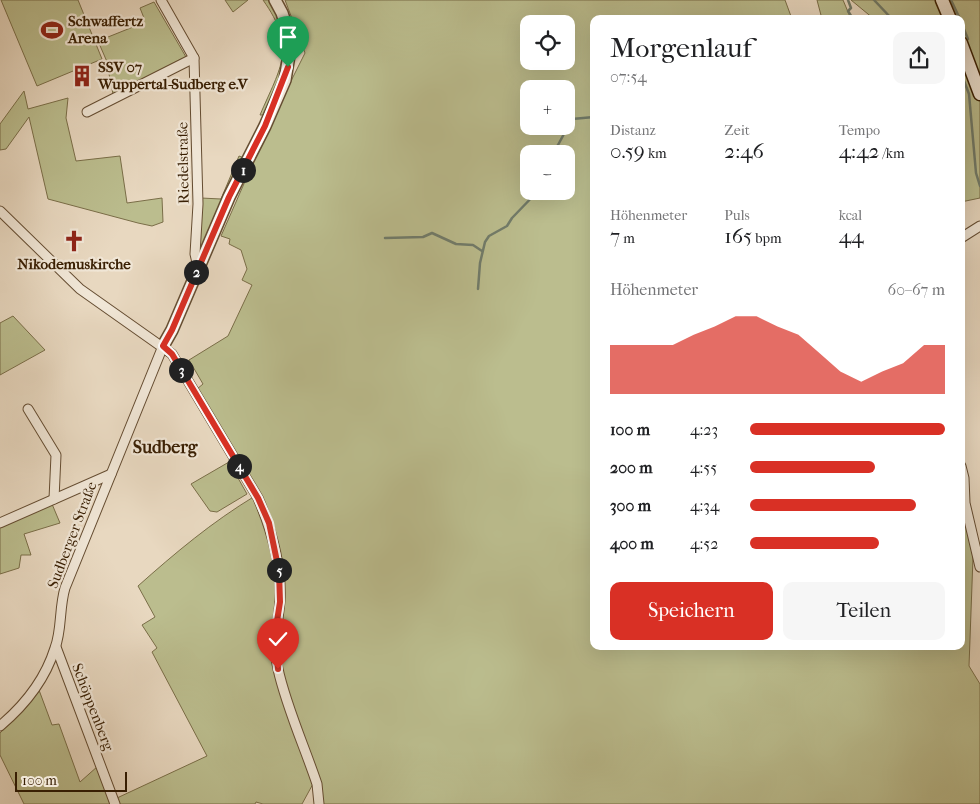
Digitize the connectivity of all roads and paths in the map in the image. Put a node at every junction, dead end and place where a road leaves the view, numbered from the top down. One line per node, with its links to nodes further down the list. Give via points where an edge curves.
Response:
1 (161, 0): 6 (street, Riedelstraße)
2 (274, 0): 12 (street, via 289,34 288,67 265,126)
3 (942, 0): 4 (main road)
4 (948, 15)
5 (965, 54): 7 (main road)
6 (194, 58): 8 (street); 12 (street, Riedelstraße, via 198,204 195,254)
7 (980, 94)
8 (87, 112)
9 (0, 211): 13 (street, via 80,289)
10 (980, 226): 11 (street)
11 (965, 235)
12 (198, 267): 13 (street)
13 (163, 346): 15 (street, Sudberger Straße); 23 (street, via 172,354 202,404 258,498 269,523 279,571 280,602 275,634 278,669 317,784)
14 (28, 408): 16 (street, via 56,455)
15 (111, 474): 16 (street); 20 (street, Sudberger Straße, via 60,604)
16 (54, 499): 18 (street)
17 (965, 503): 19 (street)
18 (0, 523)
19 (980, 567)
20 (56, 647): 21 (street, Sudberger Straße, via 36,688 20,709); 22 (street, Schöppenberg)
21 (0, 726)
22 (115, 804)
23 (320, 804)

